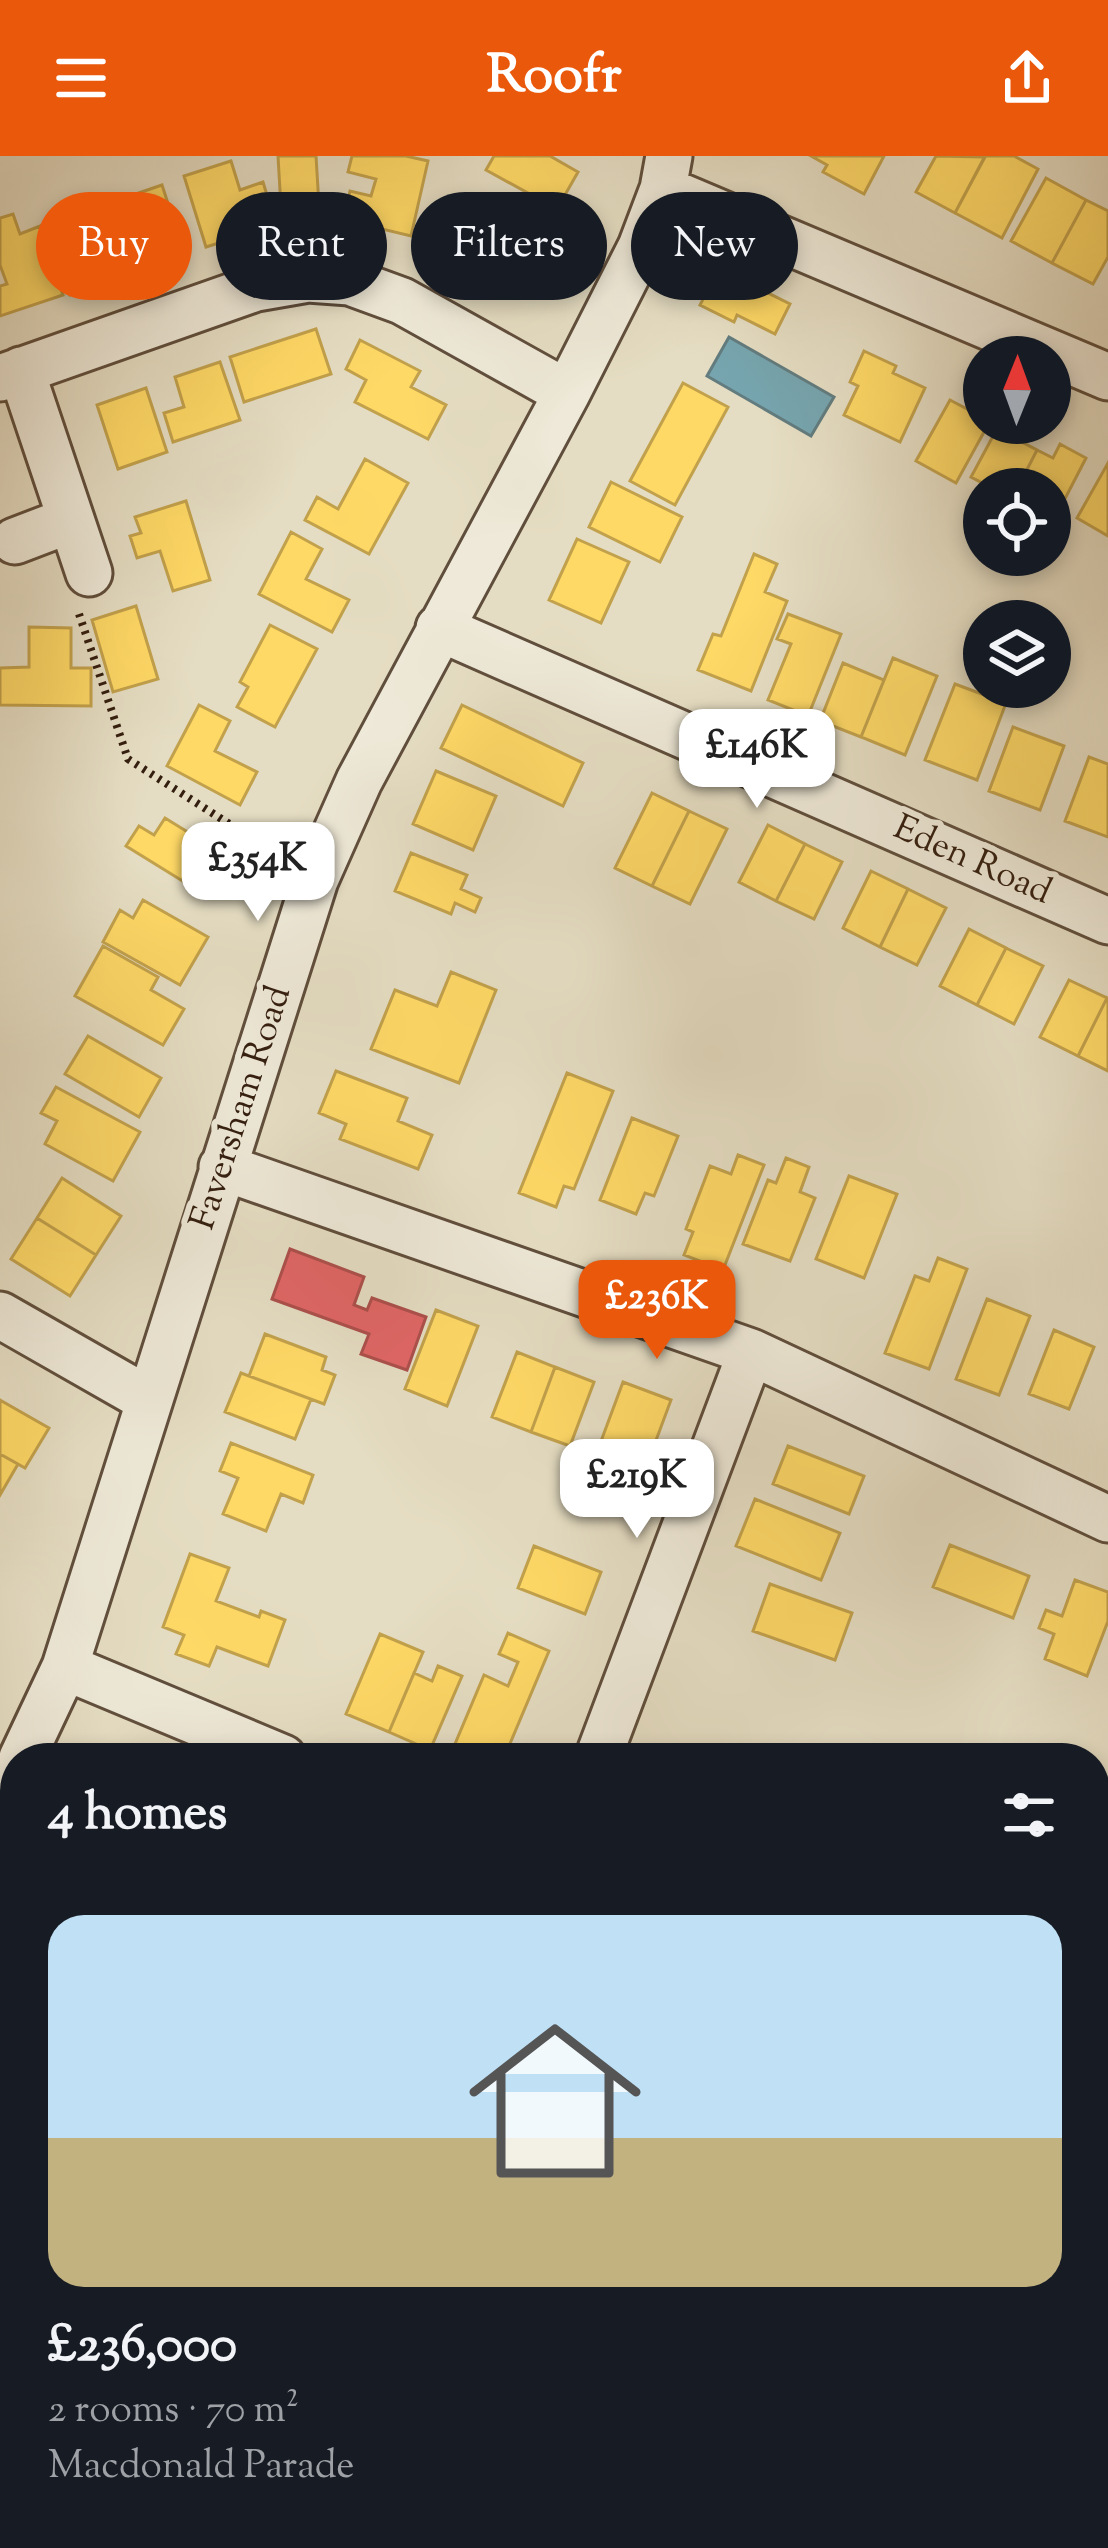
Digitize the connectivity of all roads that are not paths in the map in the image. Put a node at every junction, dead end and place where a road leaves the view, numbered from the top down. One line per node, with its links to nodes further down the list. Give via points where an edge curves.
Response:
1 (666, 172): 3 (street); 4 (street, Faversham Road, via 641,247)
2 (11, 374): 4 (street, via 256,288 308,279 350,282 402,301); 5 (street)
3 (1108, 376)
4 (567, 393): 8 (street, Faversham Road)
5 (70, 520): 6 (street); 7 (street)
6 (15, 541)
7 (89, 573)
8 (439, 628): 9 (street, Eden Road); 10 (street, Faversham Road, via 315,880)
9 (1108, 921)
10 (223, 1167): 12 (street); 13 (street, Faversham Road)
11 (0, 1315): 13 (street)
12 (751, 1352): 14 (street); 18 (street)
13 (148, 1400): 15 (street, Faversham Road)
14 (1108, 1519)
15 (65, 1667): 16 (street, Faversham Road); 17 (street)
16 (29, 1743)
17 (247, 1743)
18 (604, 1743)

